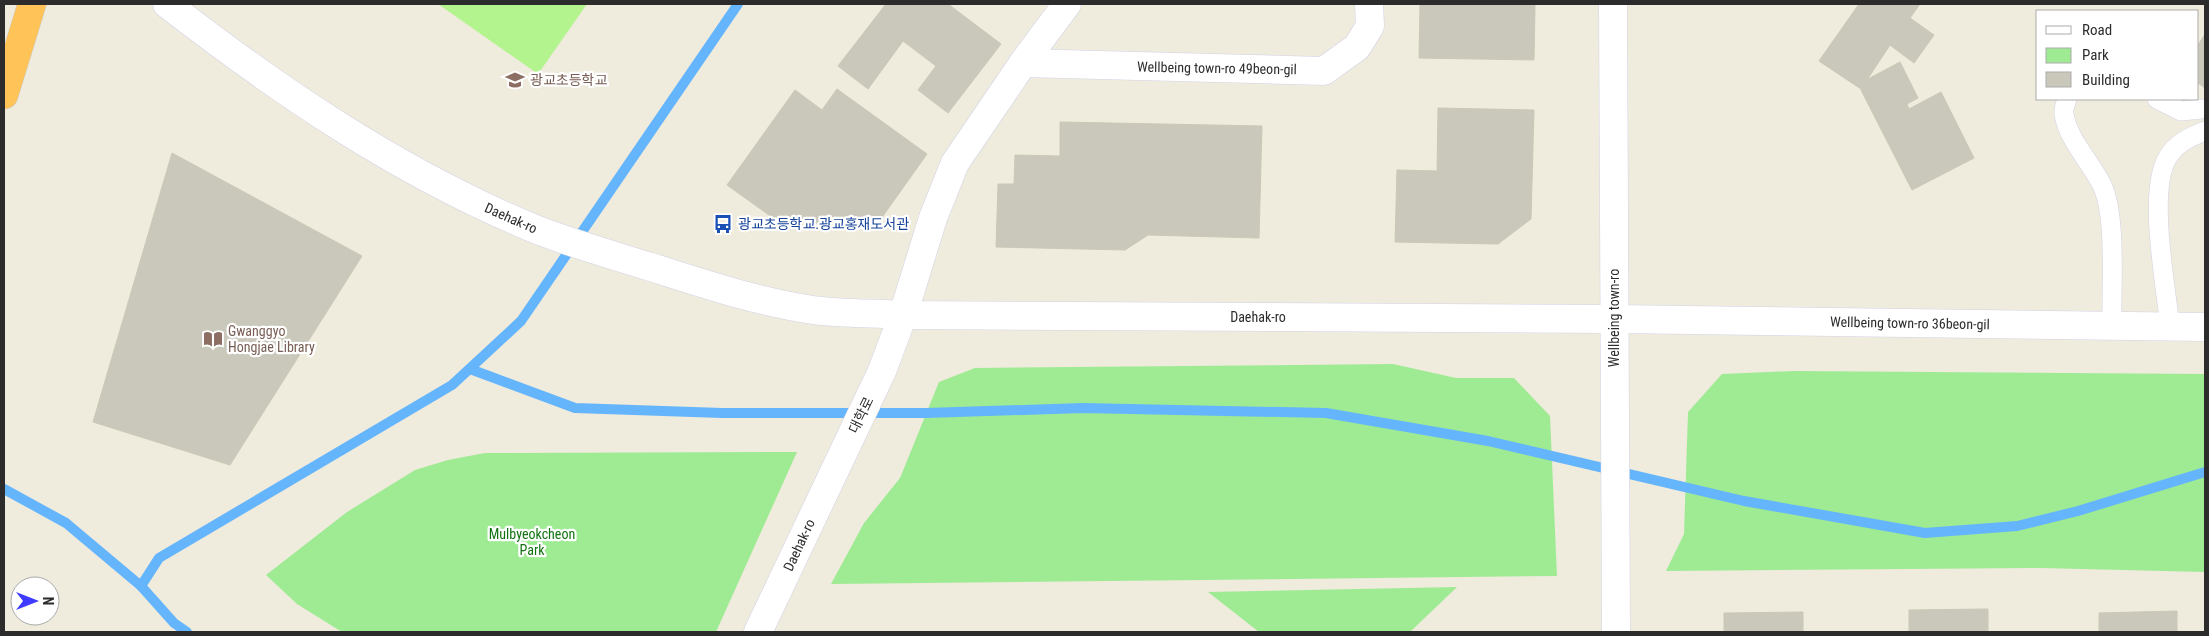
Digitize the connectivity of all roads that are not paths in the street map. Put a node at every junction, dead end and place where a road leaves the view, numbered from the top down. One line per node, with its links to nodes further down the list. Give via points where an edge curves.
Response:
1 (32, 4): 7 (highway)
2 (167, 4): 12 (street, Daehak-ro, via 267,79 343,130 426,178 536,229 593,250 733,292 813,310)
3 (1067, 4): 6 (street)
4 (1370, 4): 6 (street, Wellbeing town-ro 49beon-gil, via 1370,26 1357,47 1324,71)
5 (1613, 4): 13 (street, Wellbeing town-ro)
6 (1023, 63): 12 (street, via 955,163 933,218)
7 (4, 95)
8 (2067, 100): 14 (lane, via 2064,113 2070,131 2102,186 2111,224)
9 (2159, 100): 10 (lane, via 2182,111)
10 (2201, 109)
11 (2205, 131): 15 (lane, via 2183,141 2168,157 2159,178 2158,209)
12 (902, 315): 13 (street, Daehak-ro); 17 (street, 대학로, via 882,371)
13 (1614, 320): 14 (street, Wellbeing town-ro 36beon-gil); 19 (street, Wellbeing town-ro)
14 (2112, 326): 15 (street, Wellbeing town-ro 36beon-gil)
15 (2170, 327): 16 (street, Wellbeing town-ro 36beon-gil)
16 (2205, 327)
17 (840, 458): 18 (street, Daehak-ro)
18 (758, 632)
19 (1616, 632)

